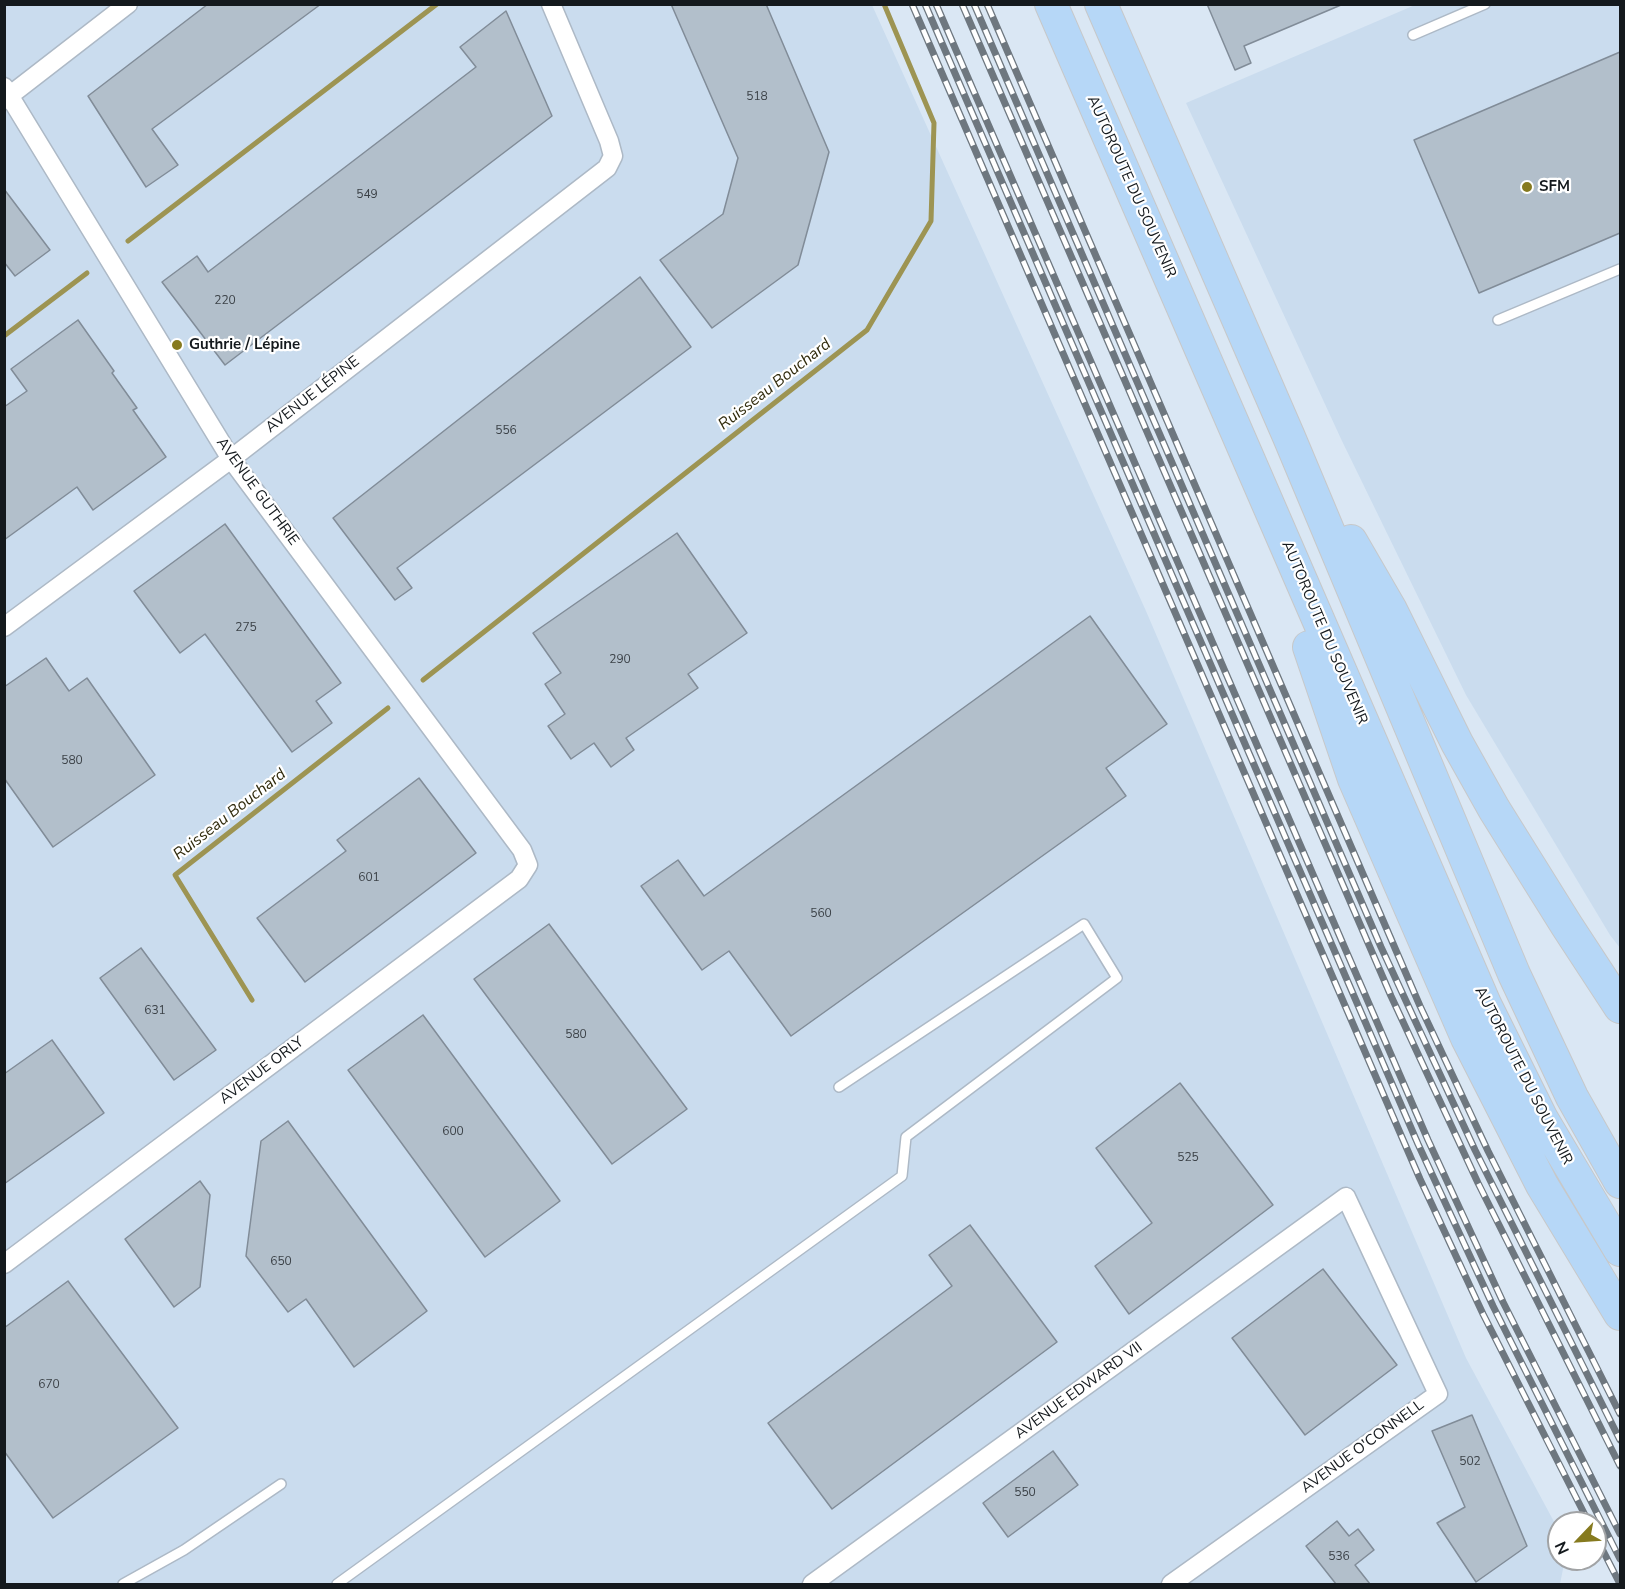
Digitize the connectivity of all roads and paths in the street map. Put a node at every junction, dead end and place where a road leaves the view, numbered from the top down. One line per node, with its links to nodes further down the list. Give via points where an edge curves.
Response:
1 (128, 4): 7 (street)
2 (551, 4): 12 (street, AVENUE LÉPINE, via 609,141 612,156 607,168)
3 (1051, 4): 10 (highway, AUTOROUTE DU SOUVENIR)
4 (1101, 4): 11 (highway)
5 (1485, 4): 6 (lane)
6 (1413, 36)
7 (6, 94): 12 (street, AVENUE GUTHRIE)
8 (1620, 269): 9 (lane)
9 (1498, 320)
10 (1235, 424): 19 (highway, AUTOROUTE DU SOUVENIR, via 1485,1004 1542,1119); 21 (highway, via 1354,779 1442,983 1518,1140)
11 (1290, 437): 15 (highway, via 1391,610 1494,809); 17 (highway, via 1523,994 1572,1097)
12 (231, 459): 13 (street, AVENUE LÉPINE); 14 (street, AVENUE GUTHRIE, via 522,850 528,865)
13 (4, 627)
14 (519, 879): 20 (street, AVENUE ORLY)
15 (1620, 1007)
16 (839, 1087): 24 (lane, via 1084,924 1117,978 906,1137 902,1176)
17 (1620, 1182)
18 (1346, 1197): 25 (street, AVENUE EDWARD VII); 26 (street, AVENUE O'CONNELL, via 1438,1394)
19 (1620, 1250)
20 (4, 1264)
21 (1620, 1314)
22 (281, 1484): 23 (lane, via 184,1550)
23 (127, 1583)
24 (338, 1584)
25 (812, 1584)
26 (1171, 1584)

